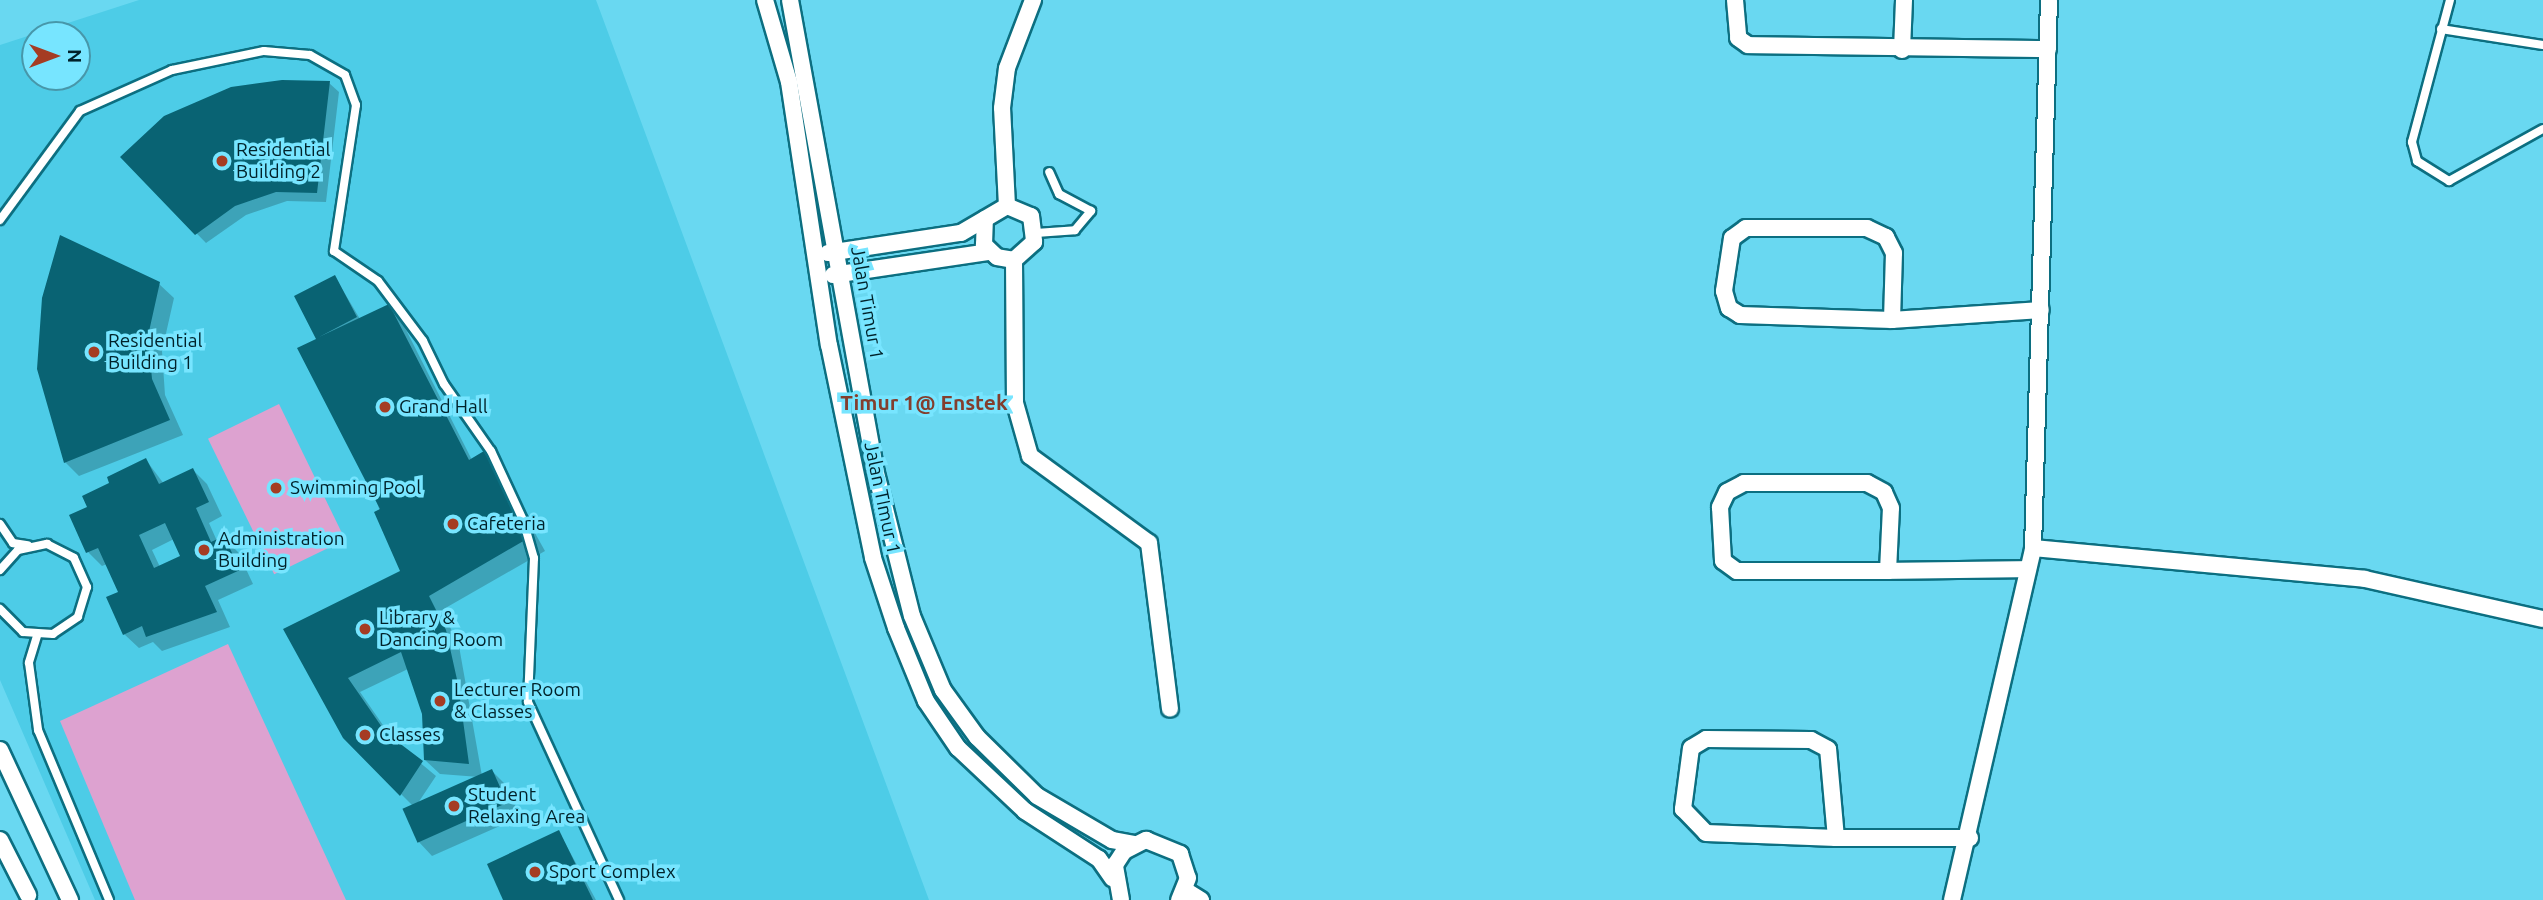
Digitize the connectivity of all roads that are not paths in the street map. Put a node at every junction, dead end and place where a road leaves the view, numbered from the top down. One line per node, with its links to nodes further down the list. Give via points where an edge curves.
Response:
1 (765, 0): 20 (street, Jalan TImur 1, via 789,82)
2 (790, 0): 18 (street, Jalan Timur 1)
3 (1033, 0): 14 (street, via 1007,68 1002,108)
4 (1735, 0): 11 (street, via 1738,38 1748,45)
5 (1904, 0): 11 (street)
6 (2049, 0): 10 (street)
7 (2450, 0): 8 (lane)
8 (2441, 29): 9 (lane); 12 (lane, via 2412,142 2429,174 2449,181 2469,174)
9 (2543, 45)
10 (2048, 49): 11 (street); 24 (street)
11 (1902, 50)
12 (2543, 129)
13 (1049, 172): 17 (lane, via 1059,194 1091,211 1075,230)
14 (1007, 205): 15 (street); 17 (street, via 1031,216)
15 (985, 219): 18 (street, via 961,233); 19 (street, via 982,236)
16 (0, 220): 46 (lane, via 79,111 172,70 264,51 310,55 345,75 356,105 334,251 378,281 423,341 444,384 491,451 523,520 534,558 528,702)
17 (1036, 233): 21 (street, via 1030,250)
18 (837, 251): 20 (street); 22 (street, Jalan Timur 1)
19 (989, 252): 21 (street); 22 (street)
20 (817, 254): 23 (street, Jalan TImur 1)
21 (1014, 260): 35 (street, via 1015,403 1030,456 1149,543)
22 (841, 274): 23 (street); 40 (street, Jalan Timur 1, via 876,473 912,616 943,690 977,737 1037,796 1112,840)
23 (820, 278): 41 (street, Jalan TImur 1, via 873,558 926,701 958,748 1025,811 1099,859)
24 (2041, 310): 25 (street, via 2000,318); 28 (street)
25 (1892, 320): 25 (street, via 1740,315 1729,308 1724,291 1732,238 1746,228 1867,228 1886,237 1894,253)
26 (0, 524): 27 (lane, via 13,543)
27 (31, 545): 30 (lane); 34 (lane, via 62,549 83,572 87,587 78,617 67,628)
28 (2033, 548): 29 (street); 33 (street, via 2365,579)
29 (2028, 569): 31 (street); 38 (street)
30 (0, 570)
31 (1888, 572): 31 (street, via 1737,572 1723,561 1720,507 1727,492 1744,483 1867,483 1884,492 1891,508)
32 (0, 609): 34 (lane, via 11,625)
33 (2543, 619)
34 (37, 636): 45 (lane, via 29,663 38,730)
35 (1170, 709)
36 (0, 750): 44 (street)
37 (1836, 838): 37 (street, via 1706,832 1683,809 1691,748 1706,739 1811,740 1828,749); 38 (street)
38 (1970, 838): 49 (street)
39 (0, 840): 42 (street)
40 (1134, 844): 41 (street, via 1117,860); 43 (street, Jalan Timur 1, via 1170,846 1186,865)
41 (1113, 879): 47 (street)
42 (27, 895)
43 (1182, 895): 48 (street)
44 (70, 900)
45 (109, 900)
46 (619, 900)
47 (1121, 900)
48 (1201, 900)
49 (1952, 900)

